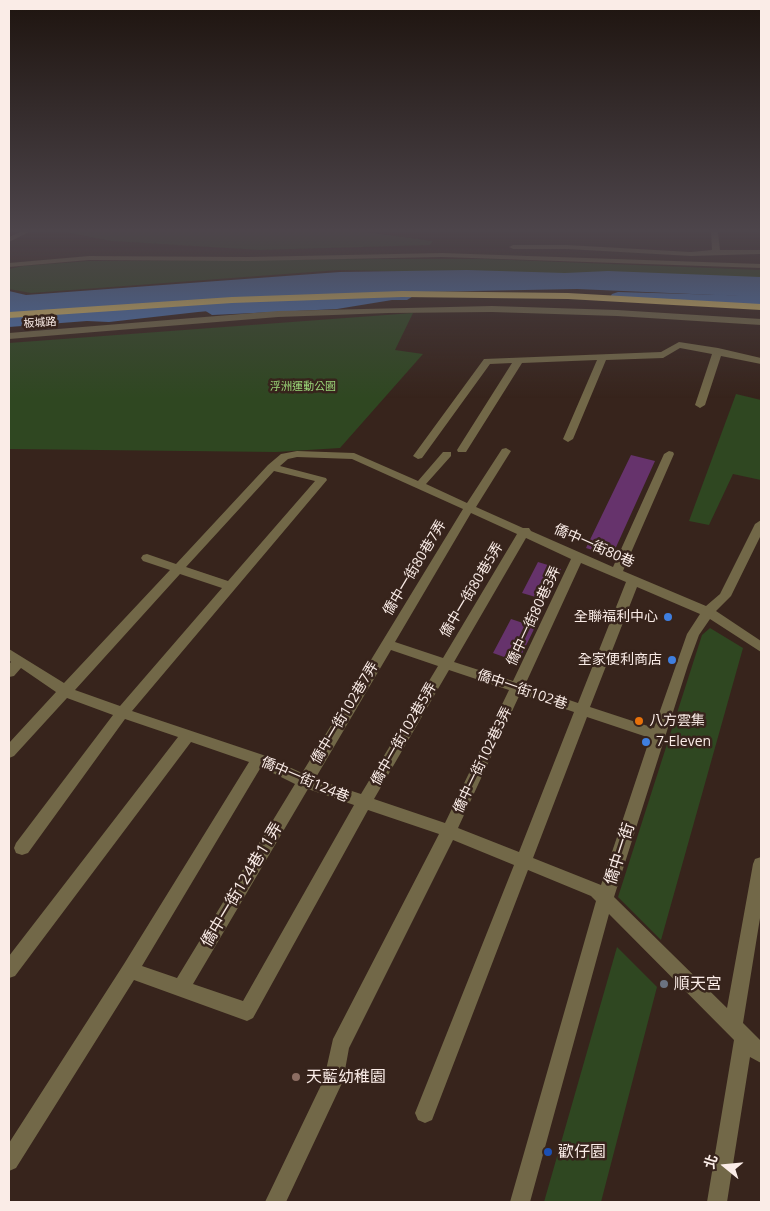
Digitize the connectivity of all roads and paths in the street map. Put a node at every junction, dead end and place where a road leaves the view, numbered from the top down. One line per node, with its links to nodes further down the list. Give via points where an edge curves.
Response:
1 (761, 307): 3 (highway, via 568,296 402,294 250,299)
2 (761, 314): 4 (highway, via 539,303 400,302 242,307)
3 (9, 315)
4 (9, 322)
5 (761, 322): 6 (street, 板城路, via 617,313 388,310 278,314)
6 (9, 336)
7 (718, 351): 8 (street, via 679,345 663,355); 9 (street); 11 (street)
8 (603, 356): 10 (street); 12 (street)
9 (761, 360)
10 (518, 361): 13 (street); 17 (street, via 487,361)
11 (700, 405)
12 (568, 439)
13 (462, 450)
14 (506, 451): 20 (street, 僑中一街80巷7弄)
15 (447, 454): 19 (street)
16 (669, 454): 26 (street)
17 (418, 456)
18 (272, 467): 19 (street, 僑中一街80巷, via 285,456 297,454 354,456); 25 (street, 僑中一街80巷); 28 (street, via 322,480)
19 (419, 486): 20 (street, 僑中一街80巷)
20 (469, 508): 22 (street, 僑中一街80巷); 30 (street, 僑中一街80巷7弄)
21 (761, 524): 29 (street, 僑中一街, via 725,596)
22 (525, 531): 23 (street, 僑中一街80巷); 33 (street, 僑中一街80巷5弄)
23 (578, 557): 26 (street, 僑中一街80巷); 34 (street, 僑中一街80巷3弄)
24 (146, 558): 25 (street)
25 (177, 570): 28 (street); 35 (street, 僑中一街80巷)
26 (616, 573): 27 (street, 僑中一街80巷)
27 (633, 580): 29 (street, 僑中一街80巷); 36 (street)
28 (232, 587): 37 (street)
29 (708, 612): 31 (street, 僑中一街80巷); 38 (street, 僑中一街, via 693,634)
30 (387, 644): 33 (street, 僑中一街102巷); 42 (street, 僑中一街102巷7弄)
31 (761, 647)
32 (12, 663): 35 (street, 僑中一街124巷)
33 (445, 664): 34 (street, 僑中一街102巷); 43 (street, 僑中一街102巷5弄)
34 (517, 688): 36 (street, 僑中一街102巷); 44 (street, 僑中一街102巷3弄)
35 (65, 691): 37 (street, 僑中一街124巷); 40 (street, 僑中一街80巷)
36 (582, 710): 38 (street, 僑中一街102巷); 46 (street)
37 (122, 713): 39 (street, 僑中一街124巷); 45 (street)
38 (658, 736): 48 (street, 僑中一街)
39 (186, 737): 41 (street, 僑中一街124巷); 49 (street)
40 (9, 752)
41 (258, 759): 42 (street, 僑中一街124巷); 50 (street)
42 (303, 782): 43 (street, 僑中一街124巷); 51 (street, 僑中一街124巷11弄)
43 (363, 804): 44 (street, 僑中一街124巷); 51 (street, 僑中一街102巷5弄, via 247,1012)
44 (449, 831): 46 (street, 僑中一街124巷); 57 (street, 僑中一街102巷3弄, via 340,1046 333,1081)
45 (22, 848)
46 (523, 861): 48 (street, 僑中一街124巷, via 597,891); 54 (street)
47 (761, 864): 52 (street)
48 (605, 900): 52 (street, 僑中一街124巷); 56 (street, 僑中一街)
49 (9, 970)
50 (130, 970): 51 (street); 55 (street)
51 (181, 988)
52 (739, 1033): 53 (street, 僑中一街124巷); 58 (street)
53 (761, 1054)
54 (425, 1112)
55 (9, 1161)
56 (523, 1193)
57 (275, 1202)
58 (717, 1202)

